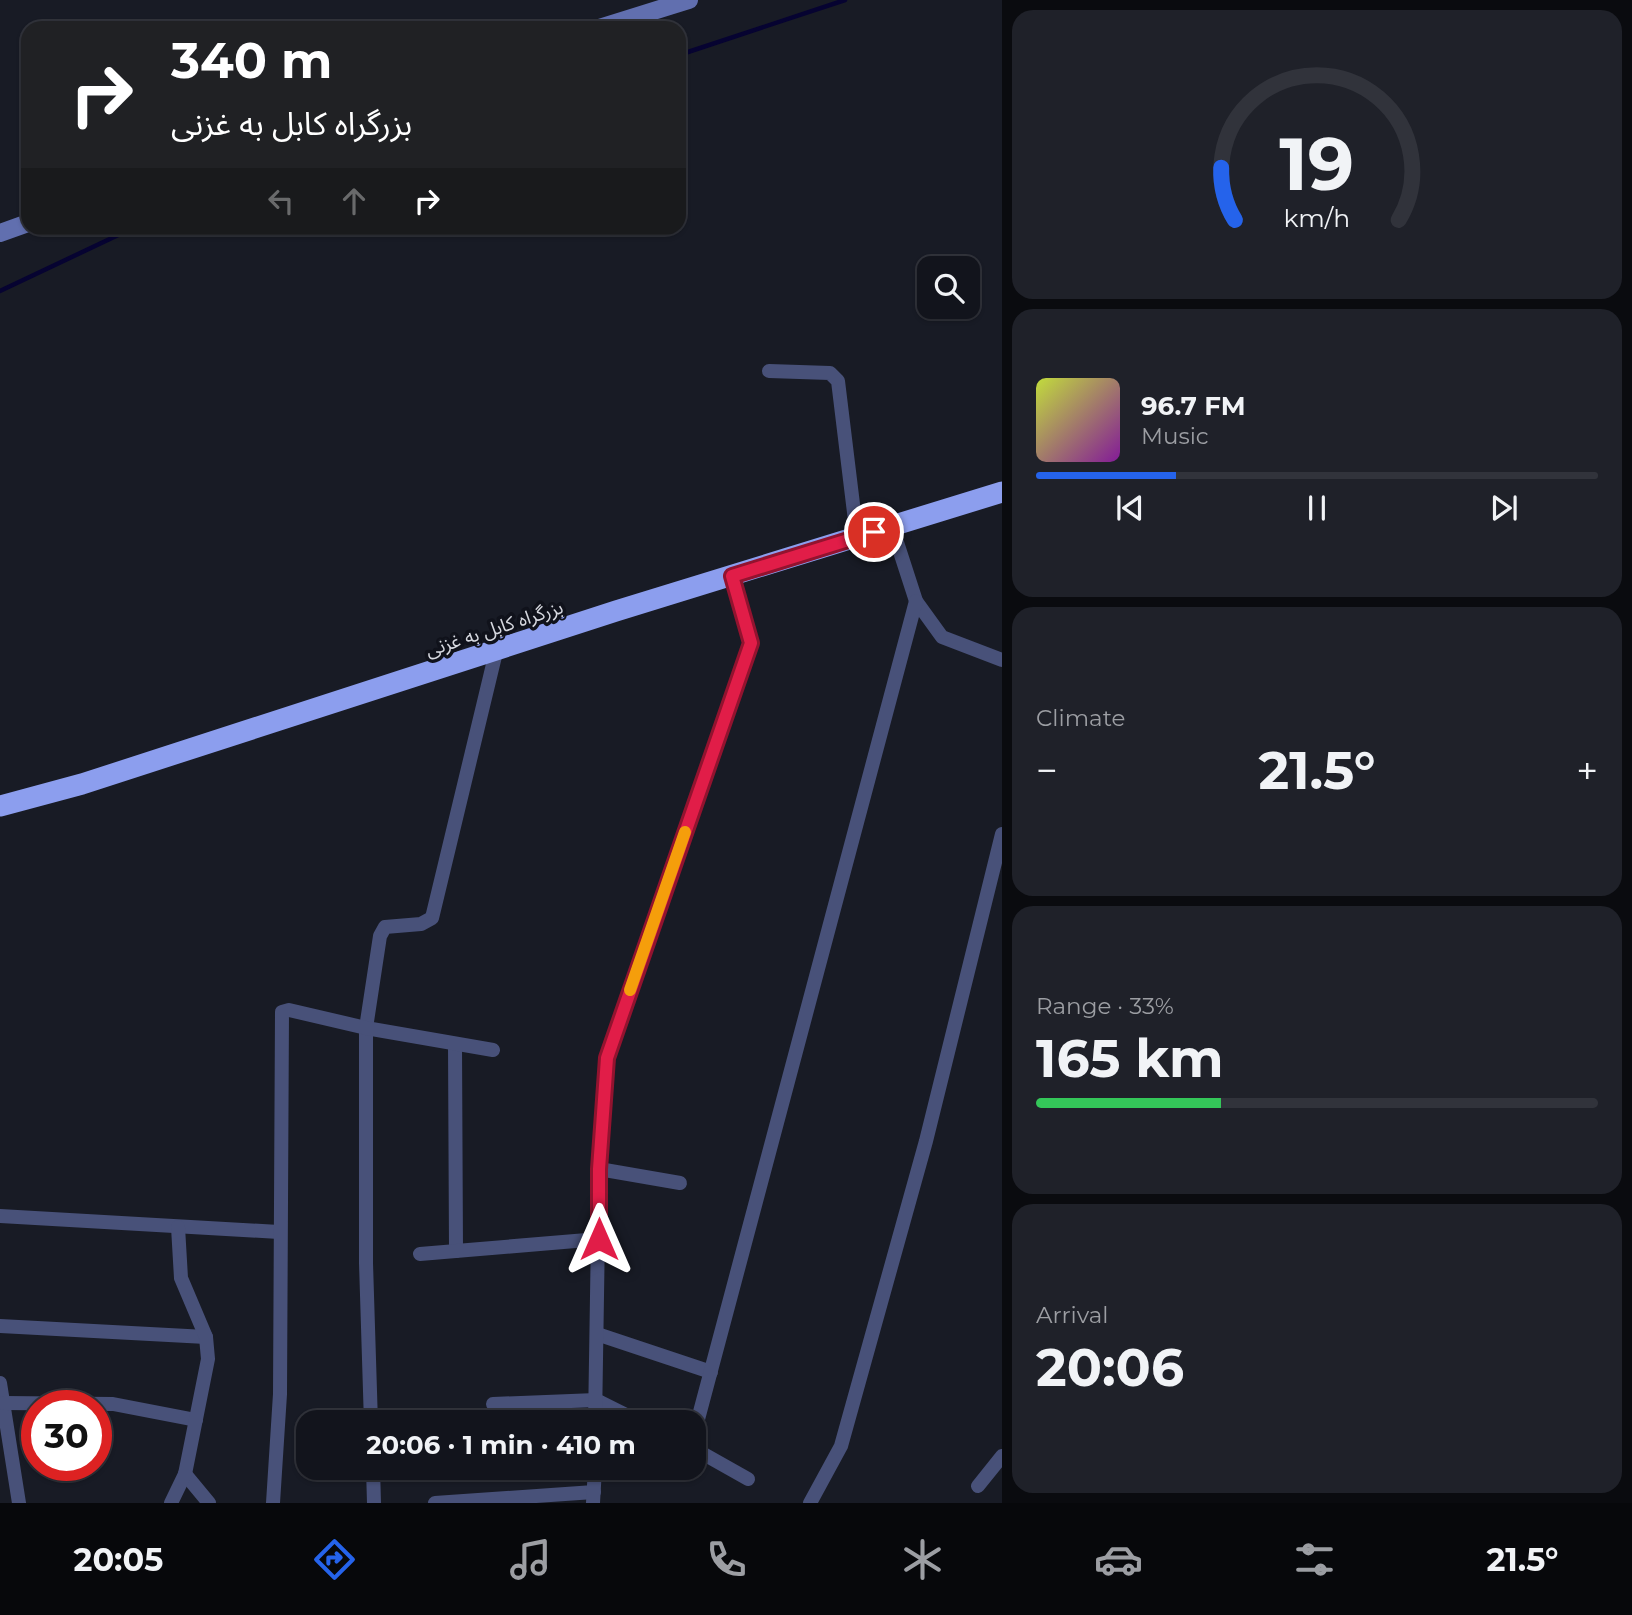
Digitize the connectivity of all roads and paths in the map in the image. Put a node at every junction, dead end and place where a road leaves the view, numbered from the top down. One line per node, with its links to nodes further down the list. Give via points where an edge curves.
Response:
1 (689, 0): 2 (street)
2 (622, 21)
3 (21, 226): 4 (street)
4 (0, 233)
5 (769, 371): 8 (street, via 830,373 838,381)
6 (1002, 492): 7 (highway, بزرگراه کابل به غزنی)
7 (891, 527): 8 (highway, بزرگراه کابل به غزنی); 10 (street)
8 (858, 537): 9 (highway, بزرگراه کابل به غزنی)
9 (732, 576): 11 (highway, بزرگراه کابل به غزنی); 18 (street, via 751,643 607,1058)
10 (916, 601): 12 (street, via 942,637); 29 (street)
11 (496, 652): 13 (highway, بزرگراه کابل به غزنی); 15 (street, via 432,918 421,924 386,927 380,936)
12 (1002, 660)
13 (0, 806)
14 (1002, 834): 52 (street, via 926,1141 841,1446)
15 (366, 1028): 16 (street); 22 (street, via 282,1012); 34 (street)
16 (455, 1045): 17 (street); 24 (street)
17 (494, 1050)
18 (599, 1169): 19 (street); 23 (street)
19 (680, 1183)
20 (0, 1216): 21 (street)
21 (178, 1227): 22 (street); 28 (street, via 181,1278)
22 (279, 1232): 49 (street, via 280,1394)
23 (599, 1239): 24 (street); 27 (street)
24 (456, 1251): 25 (street)
25 (419, 1254)
26 (0, 1326): 28 (street)
27 (597, 1334): 29 (street); 31 (street)
28 (206, 1337): 38 (street, via 208,1359)
29 (711, 1372): 37 (street)
30 (0, 1383): 32 (street)
31 (596, 1400): 33 (street); 35 (street); 36 (street)
32 (4, 1403): 38 (street, via 113,1404); 46 (street)
33 (493, 1405)
34 (372, 1410)
35 (596, 1410)
36 (616, 1410)
37 (701, 1410)
38 (196, 1420): 41 (street)
39 (706, 1455): 42 (street)
40 (1002, 1456): 44 (street)
41 (185, 1474): 47 (street); 48 (street)
42 (748, 1479)
43 (373, 1480): 50 (street)
44 (978, 1486)
45 (594, 1497): 51 (street)
46 (19, 1503)
47 (171, 1503)
48 (209, 1503)
49 (273, 1503)
50 (374, 1503)
51 (435, 1503)
52 (810, 1503)

